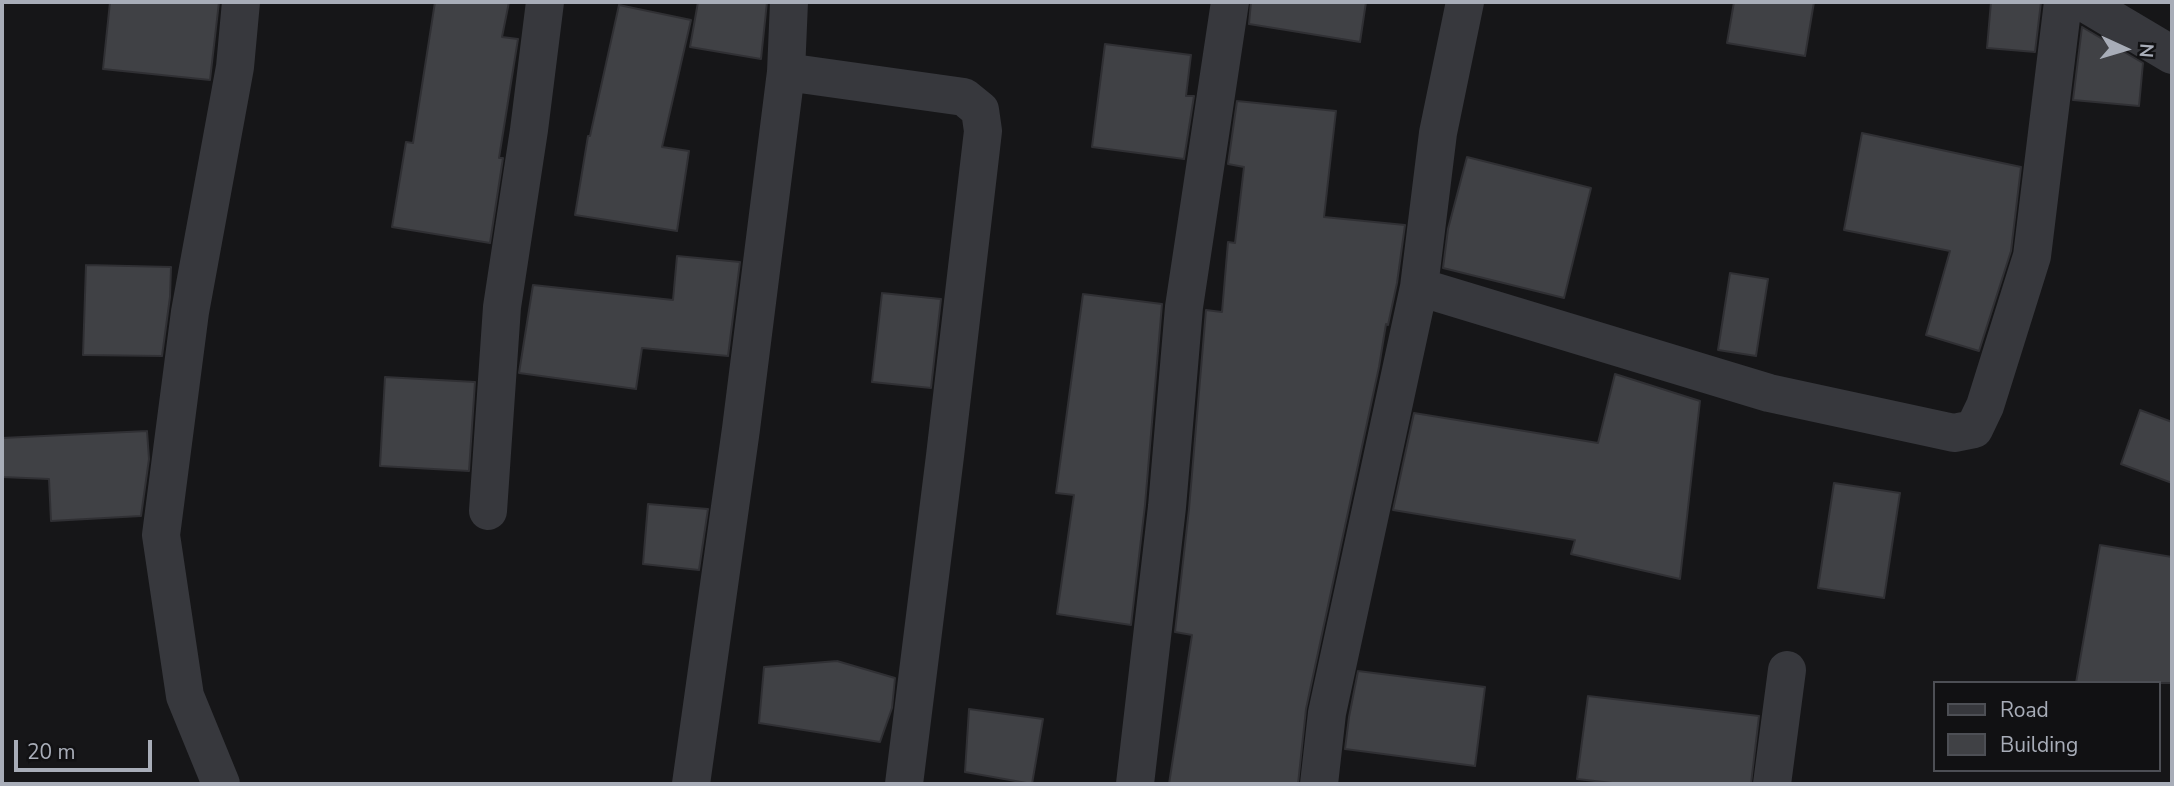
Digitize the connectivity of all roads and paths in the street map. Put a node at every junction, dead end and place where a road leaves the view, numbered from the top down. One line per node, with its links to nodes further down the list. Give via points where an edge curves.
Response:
1 (241, 2): 13 (street, via 235,66 191,312 161,535 185,696)
2 (545, 2): 11 (street, via 502,307)
3 (789, 2): 9 (street)
4 (1230, 2): 16 (street, via 1184,307 1167,507)
5 (1465, 2): 10 (street, via 1438,133)
6 (2063, 2): 10 (street, via 2032,256 1974,429 1954,433 1769,393)
7 (2083, 2): 8 (street)
8 (2172, 55)
9 (786, 72): 14 (street); 15 (street, via 964,97 980,110 983,131)
10 (1419, 287): 17 (street, via 1327,713)
11 (488, 511)
12 (1787, 670): 18 (street)
13 (221, 784)
14 (691, 784)
15 (904, 784)
16 (1135, 784)
17 (1318, 784)
18 (1772, 784)

